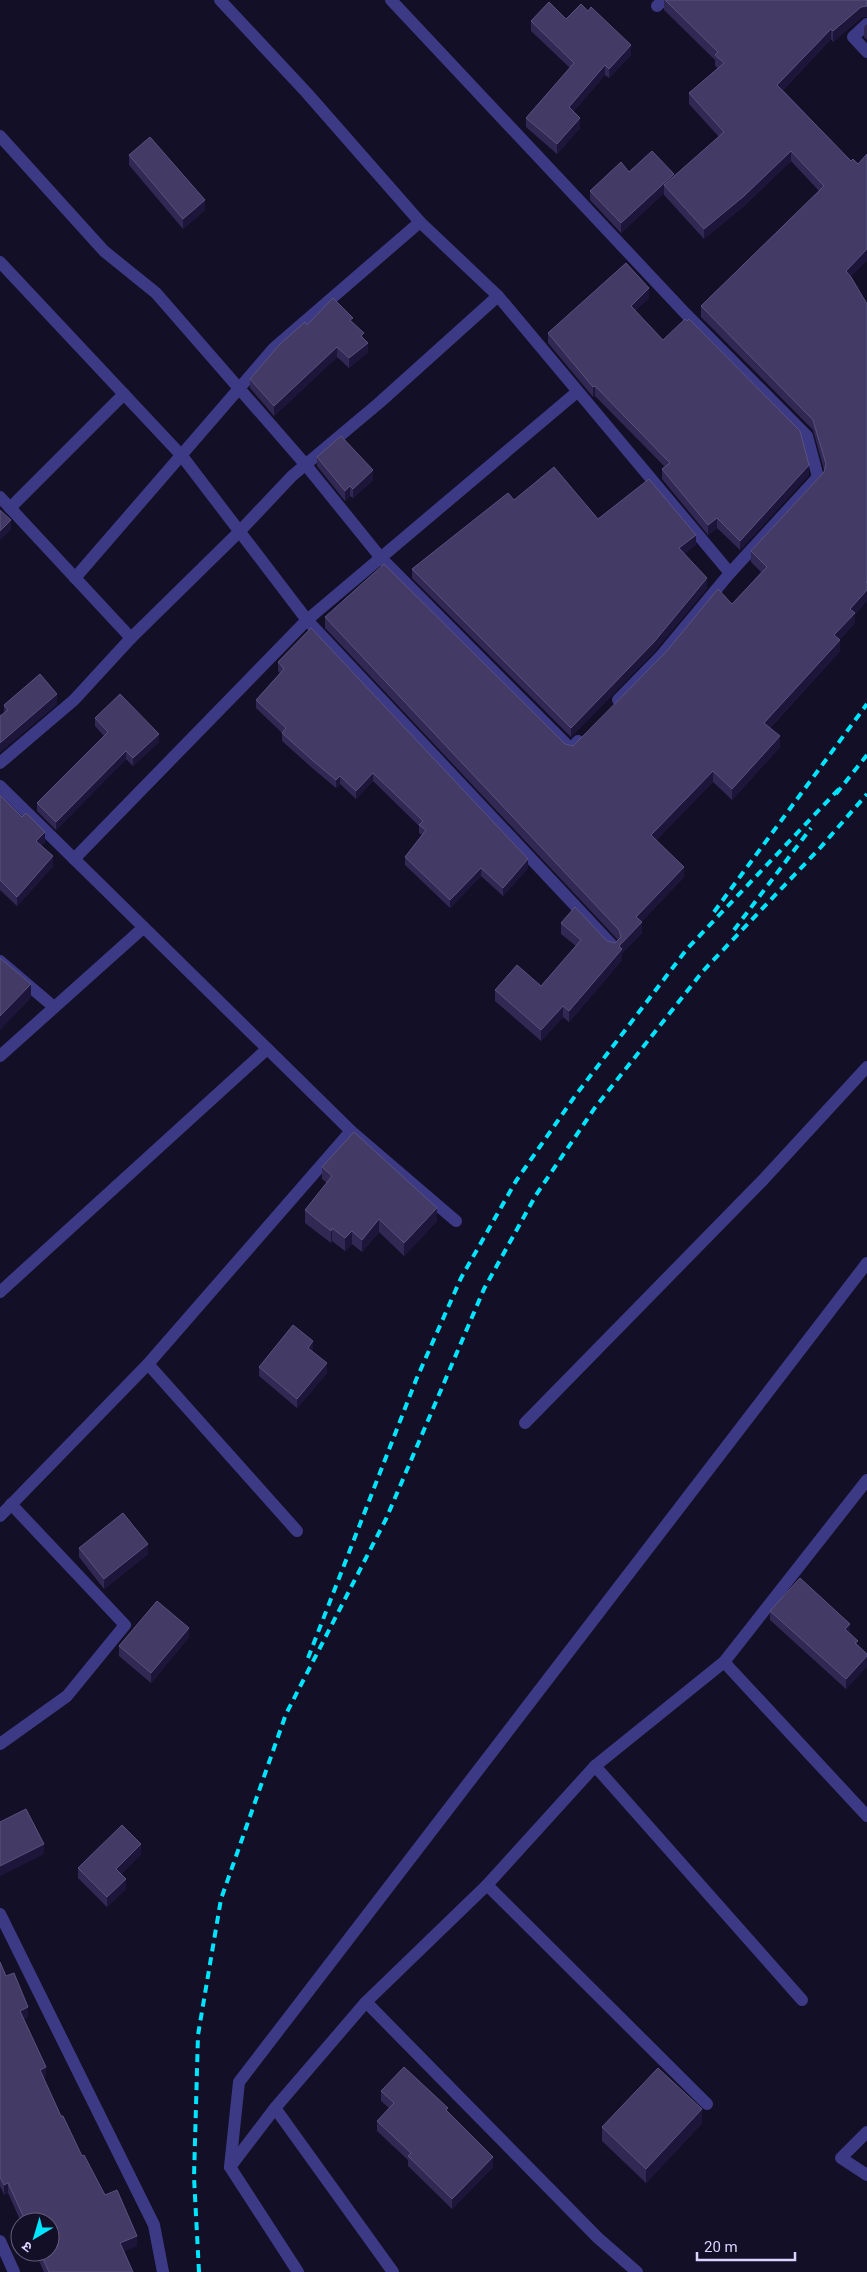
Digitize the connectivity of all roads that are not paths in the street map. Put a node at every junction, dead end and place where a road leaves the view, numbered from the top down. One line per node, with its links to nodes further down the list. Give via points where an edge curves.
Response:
1 (220, 0): 6 (street)
2 (391, 0): 18 (street, via 652,278 807,436 818,477)
3 (867, 24): 4 (street, via 853,38)
4 (867, 52)
5 (0, 136): 9 (street, via 104,251 156,293)
6 (420, 222): 8 (street); 9 (street, via 274,348)
7 (0, 262): 11 (street)
8 (498, 296): 10 (street); 13 (street, via 379,403)
9 (238, 388): 12 (street); 13 (street)
10 (577, 392): 17 (street); 18 (street)
11 (124, 394): 12 (street); 15 (street)
12 (182, 456): 16 (street); 19 (street)
13 (305, 464): 16 (street); 17 (street)
14 (0, 498): 15 (street)
15 (10, 508): 19 (street)
16 (239, 532): 20 (street); 21 (street)
17 (381, 558): 20 (street); 23 (street, via 571,748)
18 (730, 573): 22 (street, via 660,657)
19 (75, 578): 21 (street)
20 (307, 620): 26 (street); 28 (street)
21 (131, 638): 24 (street, via 62,712)
22 (611, 708)
23 (585, 735)
24 (0, 763)
25 (0, 786): 26 (street)
26 (74, 859): 27 (street)
27 (143, 928): 30 (street); 31 (street)
28 (613, 946)
29 (0, 961): 30 (street)
30 (54, 1007): 32 (street)
31 (267, 1049): 34 (street); 37 (street)
32 (0, 1056)
33 (867, 1067): 39 (street, via 764,1180)
34 (351, 1131): 35 (street); 38 (street)
35 (456, 1221)
36 (867, 1263): 55 (street, via 239,2082)
37 (0, 1292)
38 (148, 1364): 41 (street); 43 (street)
39 (525, 1423)
40 (867, 1480): 44 (street)
41 (12, 1504): 42 (street); 45 (street, via 125,1625 67,1696)
42 (0, 1516)
43 (297, 1530)
44 (724, 1662): 46 (street); 47 (street)
45 (0, 1744)
46 (595, 1766): 48 (street); 50 (street)
47 (867, 1816)
48 (487, 1885): 51 (street); 52 (street)
49 (0, 1914): 59 (street, via 154,2225)
50 (802, 2000)
51 (366, 2002): 53 (street); 62 (street, via 598,2238)
52 (707, 2104)
53 (275, 2108): 55 (street); 61 (street)
54 (867, 2132): 56 (street, via 841,2158)
55 (230, 2167): 60 (street)
56 (867, 2175)
57 (0, 2242): 58 (street)
58 (14, 2272)
59 (163, 2272)
60 (298, 2272)
61 (393, 2272)
62 (637, 2272)

